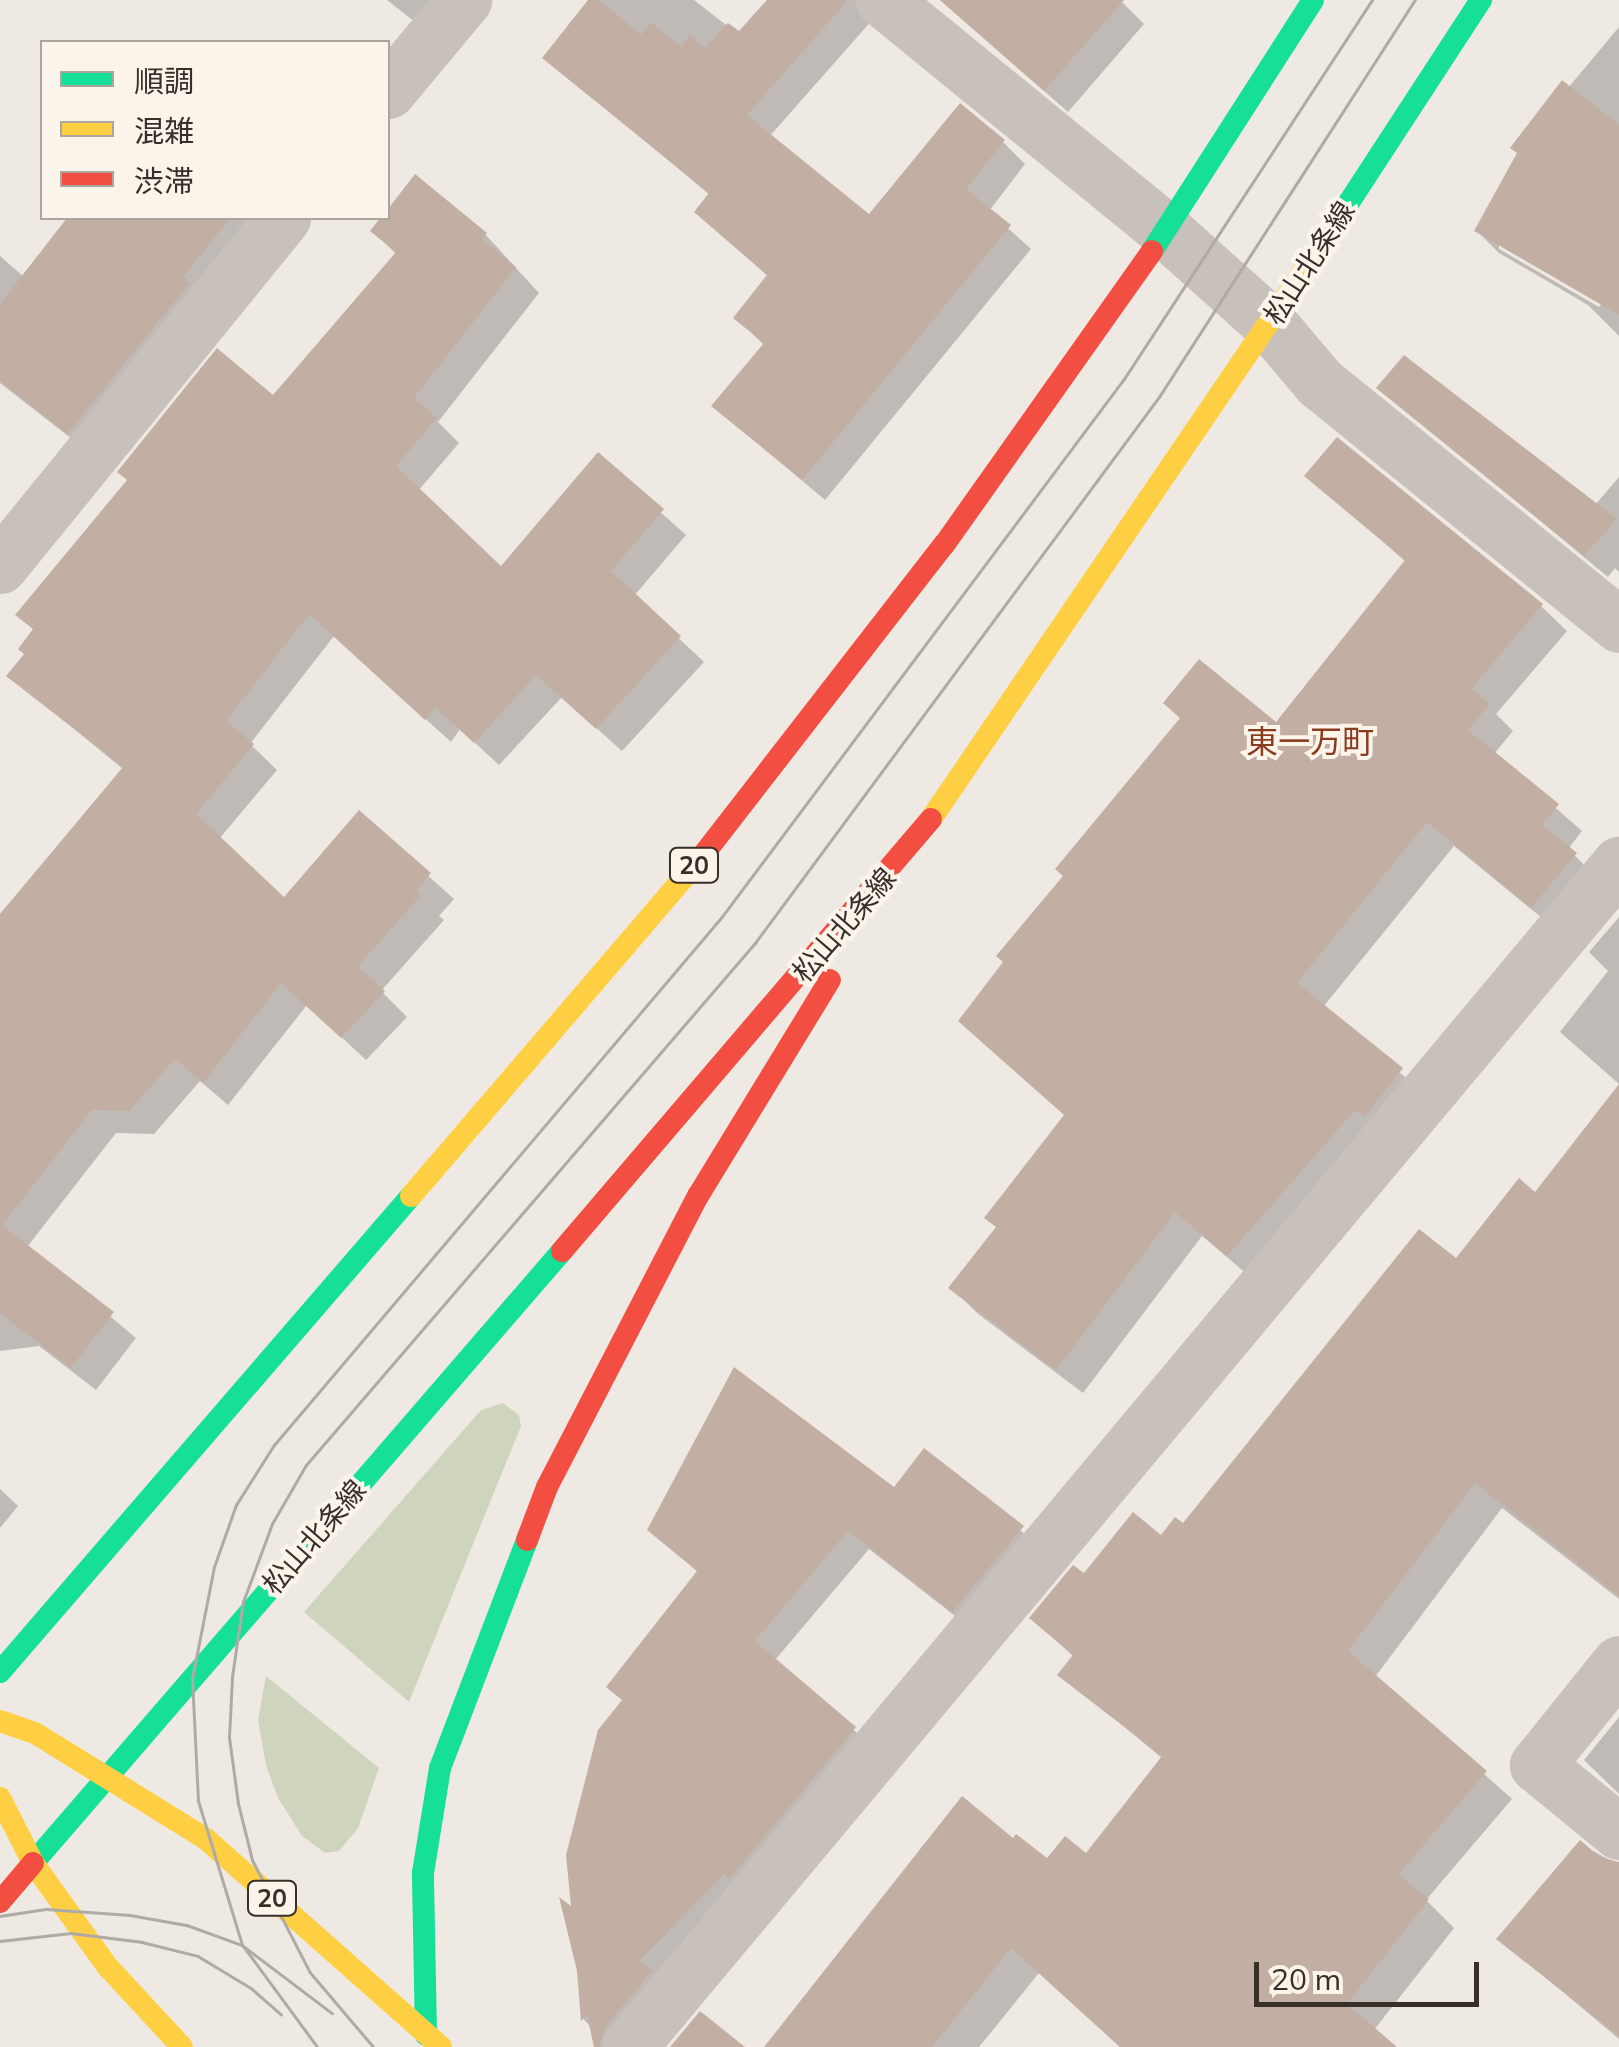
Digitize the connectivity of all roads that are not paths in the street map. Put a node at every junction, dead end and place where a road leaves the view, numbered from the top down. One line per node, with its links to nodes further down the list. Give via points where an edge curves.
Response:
1 (464, 0): 5 (street)
2 (883, 0): 7 (street)
3 (1313, 0): 7 (main road, 20)
4 (1482, 0): 8 (main road, 松山北条線)
5 (390, 90)
6 (280, 220): 9 (street)
7 (1166, 231): 8 (street); 14 (main road, 20, via 944,545 704,854)
8 (1270, 324): 10 (street, via 1319,382); 11 (main road, 松山北条線)
9 (0, 566)
10 (1619, 625)
11 (913, 845): 16 (main road, 松山北条線); 21 (main road, via 698,1196 548,1487 440,1768 423,1873)
12 (1619, 864): 23 (street)
13 (1619, 1664): 18 (street, via 1537,1765)
14 (0, 1672)
15 (0, 1720): 16 (main road, 20)
16 (108, 1775): 19 (main road, 松山北条線); 21 (main road, 20, via 206,1839)
17 (0, 1798): 19 (main road)
18 (1619, 1832)
19 (33, 1863): 20 (main road, 松山北条線); 22 (main road, via 107,1966)
20 (0, 1902)
21 (434, 2041)
22 (182, 2047)
23 (629, 2047)

